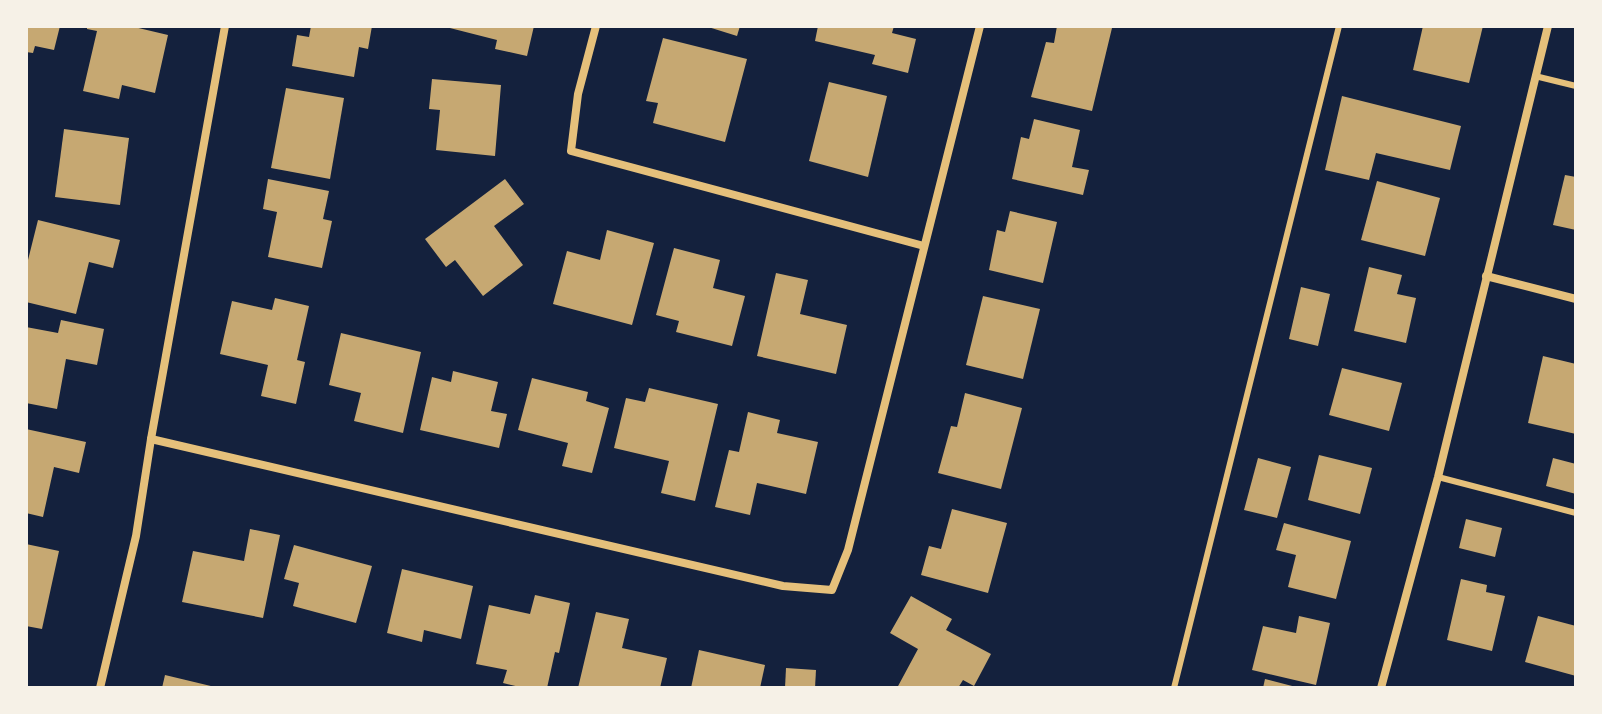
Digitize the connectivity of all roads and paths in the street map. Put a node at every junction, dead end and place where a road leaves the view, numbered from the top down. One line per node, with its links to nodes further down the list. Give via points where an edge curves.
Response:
1 (225, 26): 11 (street)
2 (596, 26): 8 (street, via 578,94 571,151)
3 (980, 26): 8 (street)
4 (1339, 26): 15 (lane)
5 (1548, 26): 6 (street)
6 (1535, 76): 7 (lane); 9 (street)
7 (1576, 86)
8 (924, 246): 11 (street, via 848,550 832,590 783,586)
9 (1486, 276): 10 (street); 12 (street)
10 (1576, 299)
11 (151, 439): 14 (street, via 136,536)
12 (1438, 477): 13 (lane); 16 (street)
13 (1576, 513)
14 (100, 688)
15 (1174, 688)
16 (1382, 688)

